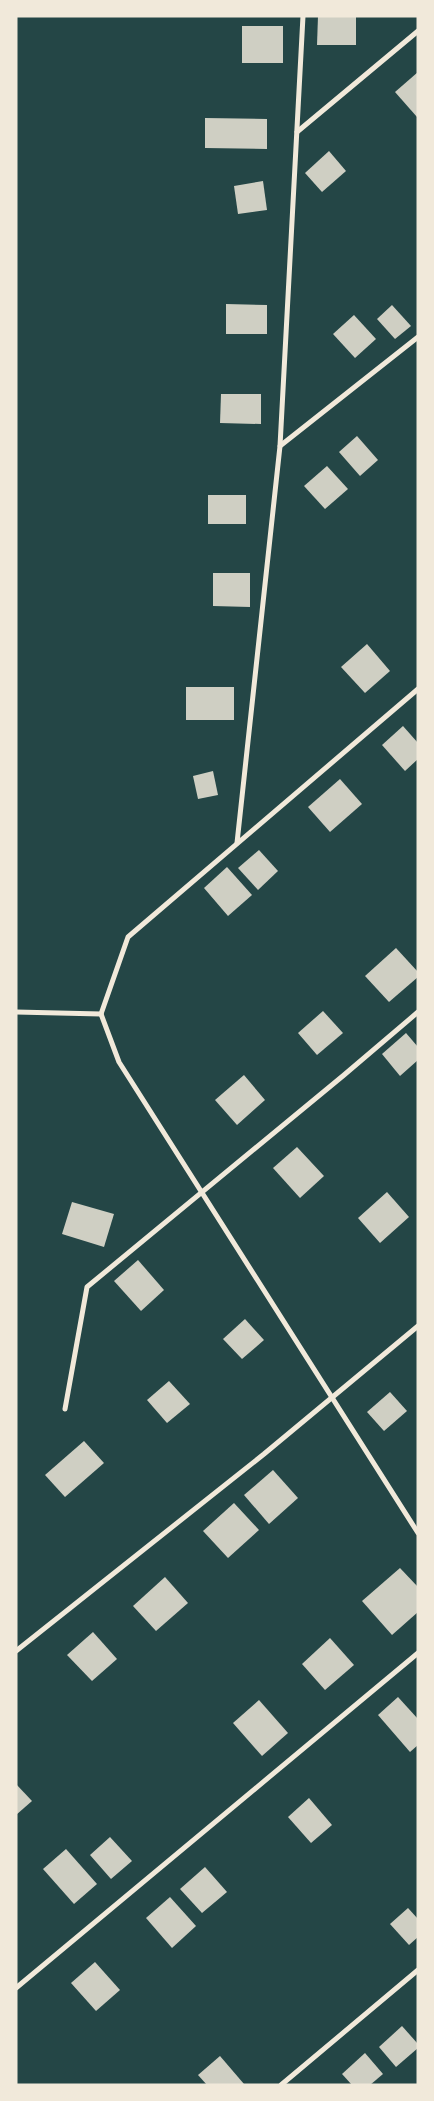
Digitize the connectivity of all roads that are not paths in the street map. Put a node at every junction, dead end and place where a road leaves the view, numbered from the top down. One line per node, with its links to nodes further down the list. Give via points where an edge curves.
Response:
1 (304, 16): 3 (street)
2 (418, 32): 3 (street)
3 (297, 132): 5 (street)
4 (418, 337): 5 (street)
5 (280, 446): 7 (street)
6 (418, 689): 7 (street)
7 (237, 843): 10 (street, via 128,937)
8 (16, 1012): 10 (street)
9 (418, 1012): 11 (street)
10 (101, 1014): 11 (street, via 119,1062)
11 (202, 1192): 13 (street); 14 (street, via 87,1287)
12 (418, 1326): 13 (street)
13 (332, 1398): 15 (street); 16 (street)
14 (65, 1410)
15 (418, 1533)
16 (16, 1651)
17 (418, 1653): 19 (street)
18 (418, 1970): 20 (street)
19 (16, 1988)
20 (281, 2085)

